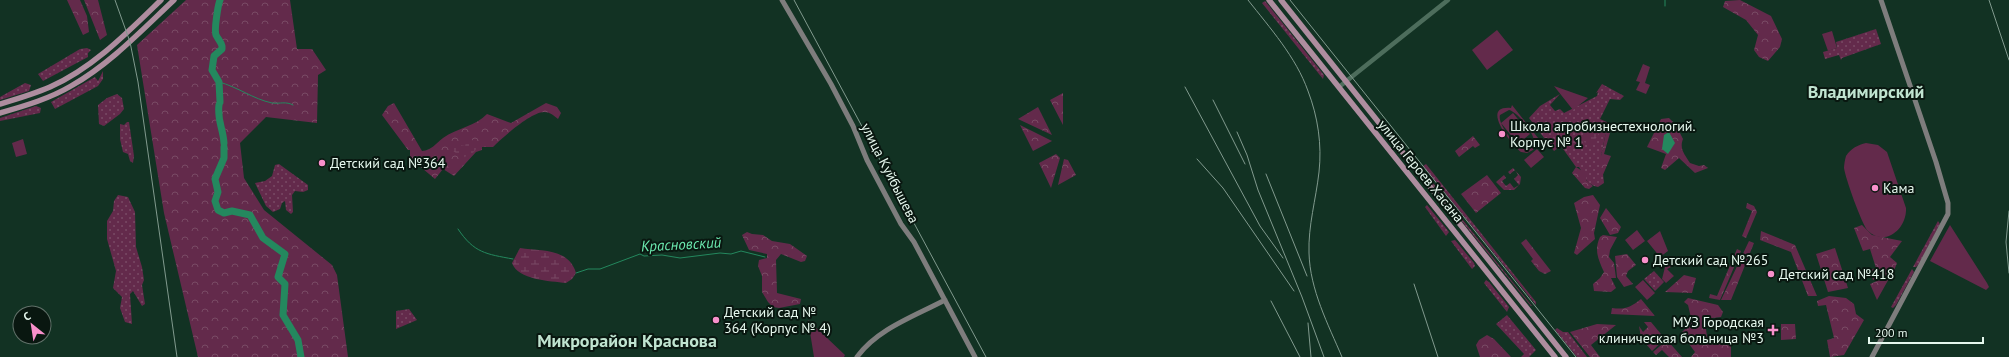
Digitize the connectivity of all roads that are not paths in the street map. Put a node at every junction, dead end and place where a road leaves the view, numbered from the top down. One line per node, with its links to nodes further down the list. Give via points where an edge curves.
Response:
1 (161, 0): 11 (main road, via 88,64 50,87)
2 (174, 0): 12 (main road, via 118,51 71,86)
3 (782, 0): 13 (main road, улица Куйбышева, via 831,84 870,166)
4 (1269, 0): 8 (main road, улица Героев Хасана)
5 (1280, 0): 8 (street); 9 (main road, улица Героев Хасана)
6 (1448, 0): 9 (street)
7 (1881, 0): 18 (main road, via 1936,162 1948,203 1948,214)
8 (1273, 6): 10 (main road, улица Героев Хасана)
9 (1345, 81): 10 (street); 17 (main road, улица Героев Хасана)
10 (1338, 86): 16 (main road, улица Героев Хасана)
11 (0, 104)
12 (0, 113)
13 (945, 300): 14 (main road, via 881,334); 15 (main road, улица Куйбышева)
14 (857, 357)
15 (975, 357)
16 (1555, 357)
17 (1566, 357)
18 (1872, 357)

